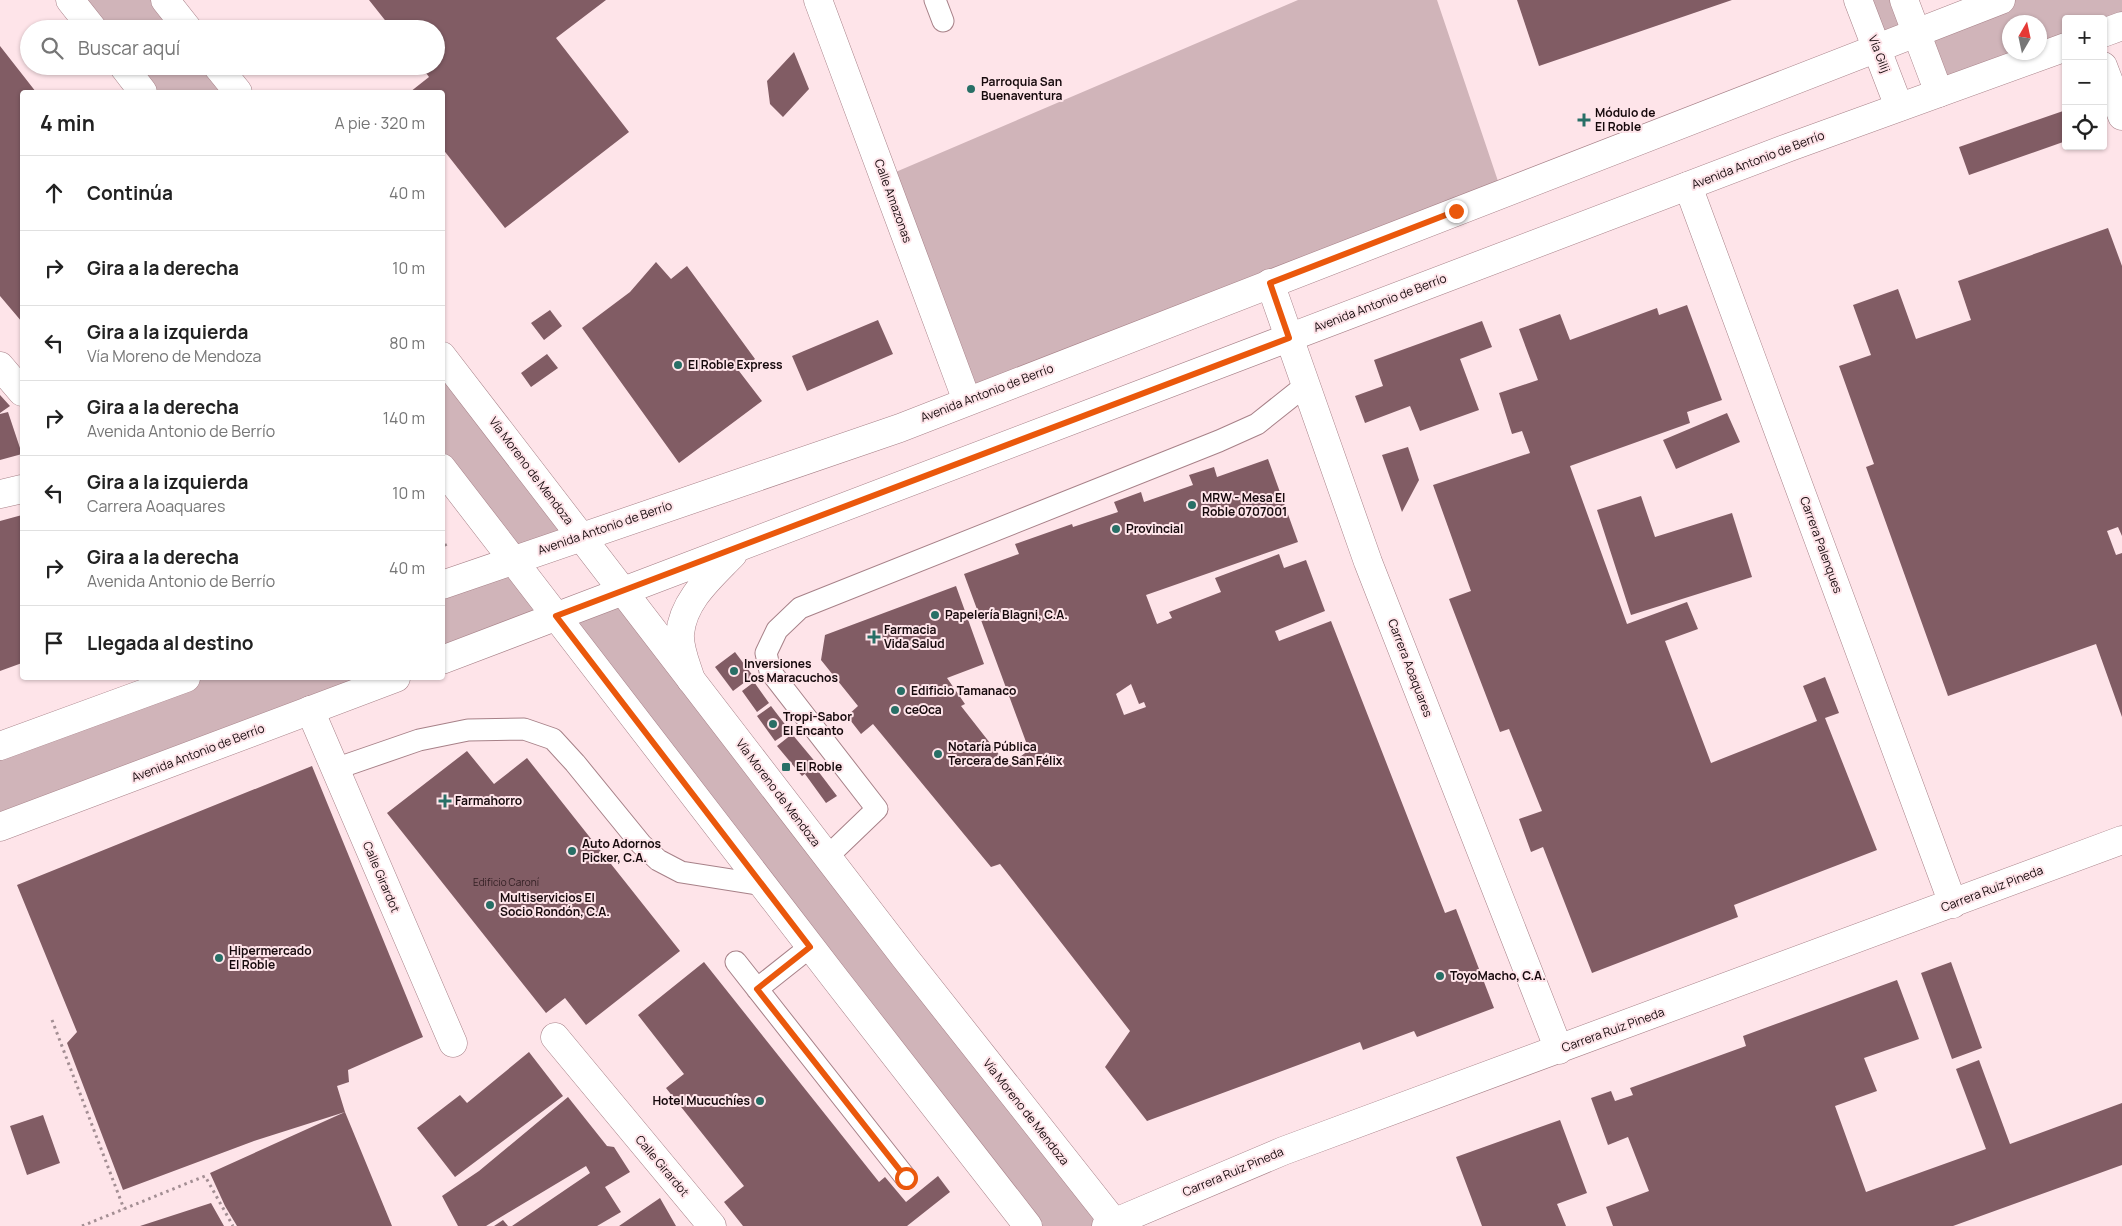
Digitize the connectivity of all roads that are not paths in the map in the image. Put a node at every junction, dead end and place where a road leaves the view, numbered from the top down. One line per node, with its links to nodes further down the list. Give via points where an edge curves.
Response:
1 (70, 0): 8 (street)
2 (165, 0): 9 (street)
3 (818, 0): 31 (street, Calle Amazonas)
4 (935, 0): 10 (lane)
5 (1858, 0): 14 (street, Vía Gilij)
6 (1904, 0): 12 (street)
7 (2001, 0): 12 (street, Avenida Antonio de Berrío)
8 (86, 20)
9 (181, 20)
10 (943, 21)
11 (2122, 26): 13 (street)
12 (1916, 32): 14 (street, Avenida Antonio de Berrío); 21 (street)
13 (2107, 32)
14 (1877, 48): 22 (street, Vía Gilij); 25 (street, Avenida Antonio de Berrío)
15 (2062, 48): 21 (street, Avenida Antonio de Berrío)
16 (129, 75): 19 (street)
17 (224, 75): 20 (street)
18 (2107, 77): 23 (street)
19 (141, 90)
20 (236, 90)
21 (1939, 93): 22 (street, Avenida Antonio de Berrío)
22 (1899, 107): 24 (street, Avenida Antonio de Berrío)
23 (2122, 116)
24 (1688, 186): 26 (street, Avenida Antonio de Berrío); 52 (street, Carrera Palenques)
25 (1270, 283): 26 (street, Carrera Aoaquares); 31 (street, Avenida Antonio de Berrío)
26 (1289, 338): 29 (street, Carrera Aoaquares); 36 (street, Avenida Antonio de Berrío)
27 (445, 360): 35 (street, Vía Moreno de Mendoza)
28 (0, 366): 30 (street)
29 (1306, 385): 50 (lane, via 1257,424 800,608 777,630 766,653 770,671 877,809); 58 (street, Carrera Aoaquares, via 1368,562)
30 (20, 390)
31 (967, 401): 35 (street, Avenida Antonio de Berrío, via 900,428)
32 (445, 472): 37 (street)
33 (20, 489): 34 (street)
34 (0, 494)
35 (582, 537): 37 (street, Avenida Antonio de Berrío); 39 (street, Vía Moreno de Mendoza)
36 (739, 547): 39 (street, Avenida Antonio de Berrío); 44 (street, via 704,583 686,610 680,635)
37 (514, 560): 38 (street, Avenida Antonio de Berrío); 40 (street)
38 (445, 584)
39 (623, 591): 40 (street, Avenida Antonio de Berrío); 44 (street, Vía Moreno de Mendoza)
40 (556, 616): 41 (street, Avenida Antonio de Berrío); 51 (street)
41 (445, 659)
42 (181, 680): 46 (street)
43 (391, 680): 45 (street, Avenida Antonio de Berrío)
44 (691, 680): 50 (street, Vía Moreno de Mendoza)
45 (310, 710): 47 (street, Calle Girardot); 48 (street, Avenida Antonio de Berrío)
46 (0, 746)
47 (335, 769): 51 (lane, via 427,739 468,730 524,729 553,740 658,860 681,872); 57 (street, Calle Girardot)
48 (0, 827)
49 (2122, 840): 52 (street, Carrera Ruiz Pineda)
50 (827, 857): 60 (street, Vía Moreno de Mendoza)
51 (763, 885): 53 (street)
52 (1953, 904): 58 (street, Carrera Ruiz Pineda)
53 (810, 947): 55 (lane); 62 (street)
54 (736, 962): 55 (lane)
55 (757, 989): 59 (lane)
56 (555, 1037): 61 (street, Calle Girardot)
57 (453, 1043)
58 (1559, 1050): 60 (street, Carrera Ruiz Pineda, via 1283,1151)
59 (906, 1178)
60 (1112, 1225)
61 (712, 1226)
62 (1028, 1226)

